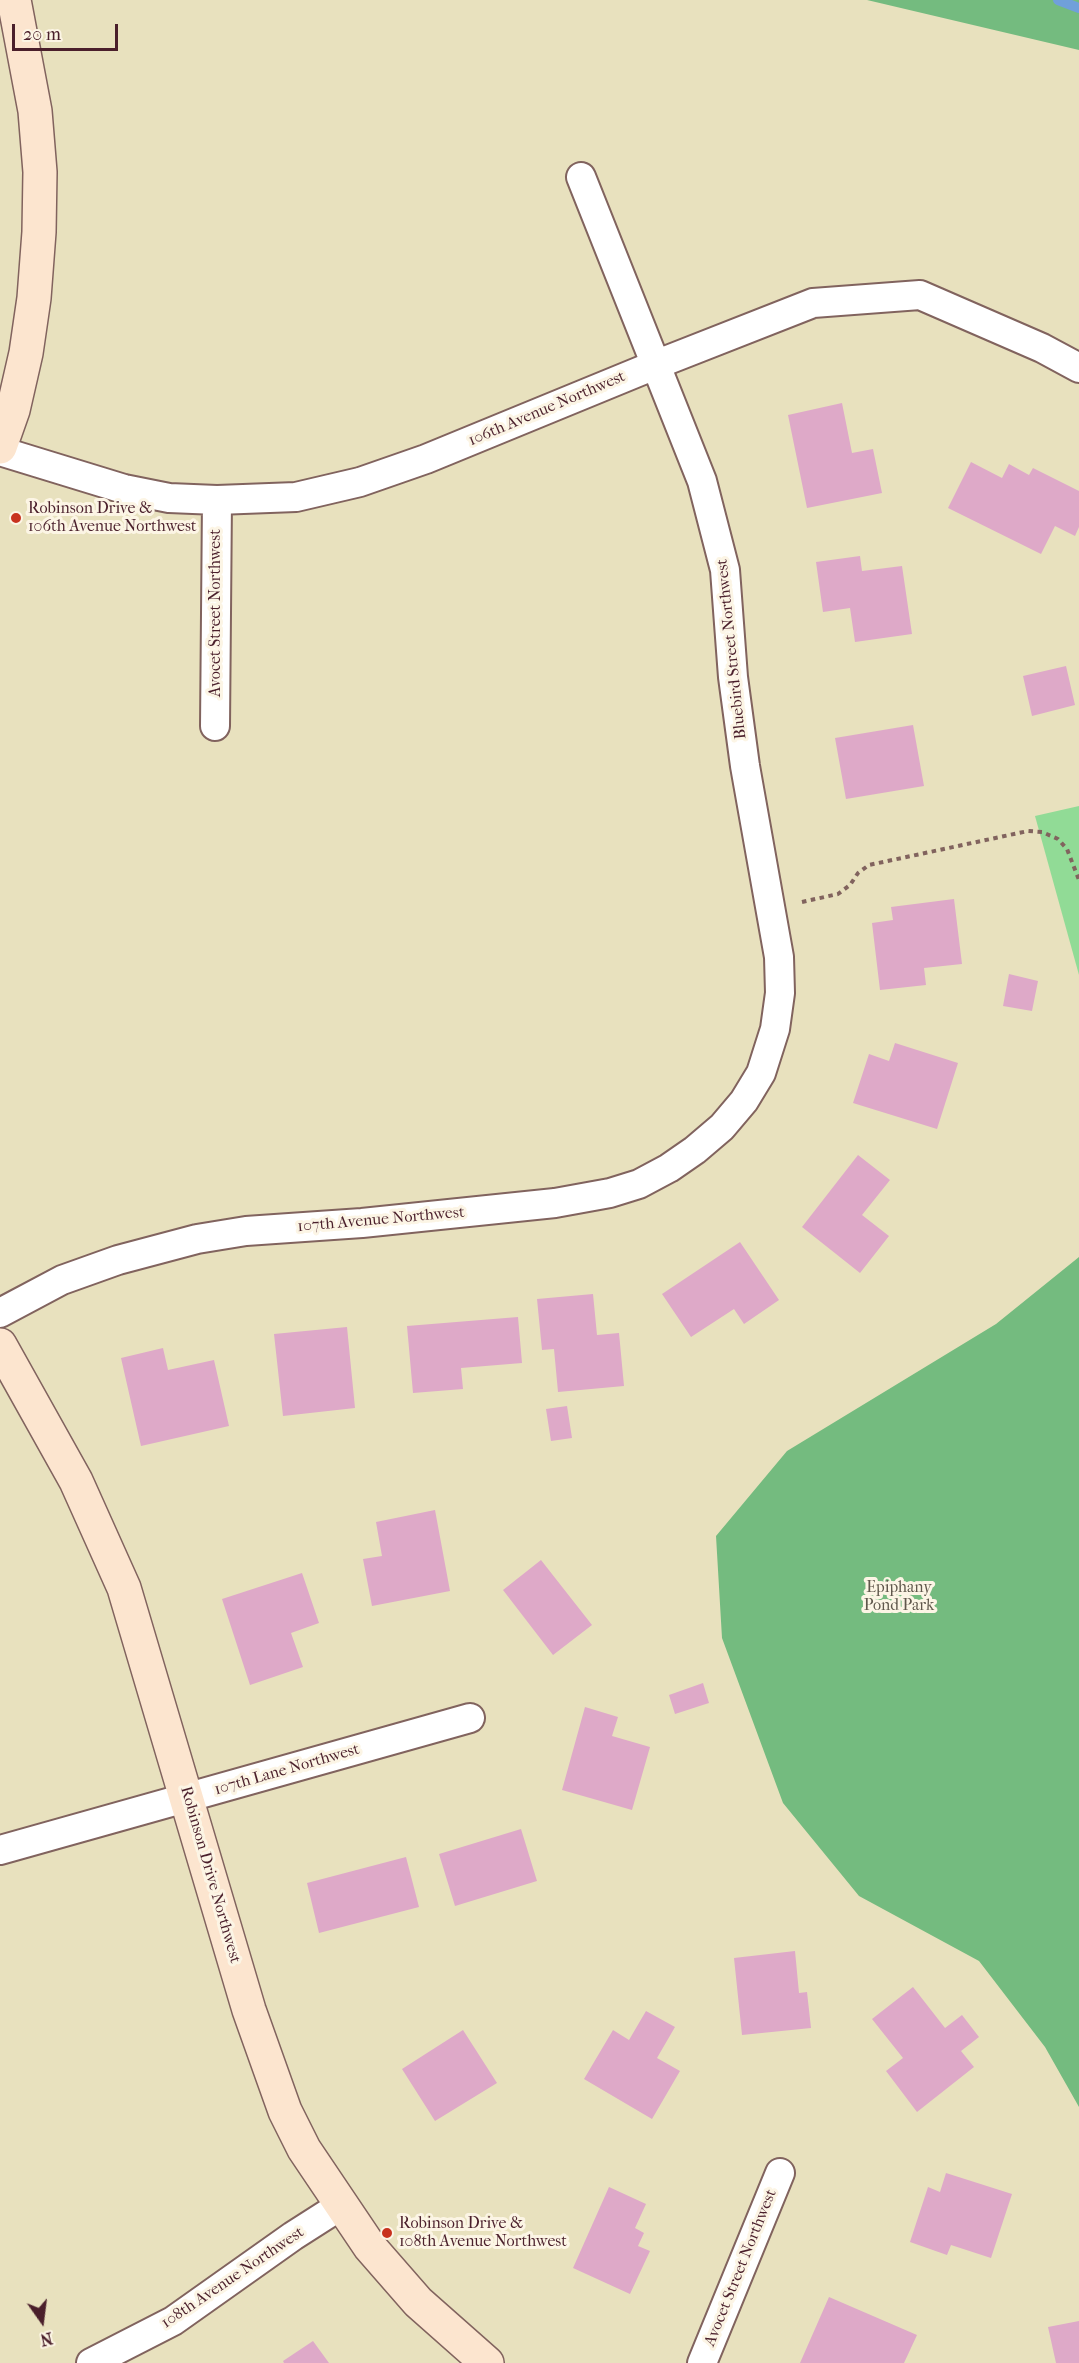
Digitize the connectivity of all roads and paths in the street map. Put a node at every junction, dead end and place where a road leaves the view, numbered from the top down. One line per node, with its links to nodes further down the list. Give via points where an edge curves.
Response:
1 (14, 0): 5 (street, via 35,111 39,232 26,353)
2 (581, 177): 3 (street, Bluebird Street Northwest)
3 (655, 364): 4 (street, 106th Avenue Northwest, via 813,303 920,295); 6 (street, 106th Avenue Northwest, via 426,459 360,482 296,497); 9 (street, Bluebird Street Northwest, via 702,481 725,570 733,676)
4 (1079, 368)
5 (0, 449): 6 (street, 106th Avenue Northwest, via 124,489 169,498)
6 (217, 501): 7 (street, Avocet Street Northwest)
7 (215, 726)
8 (1079, 880): 9 (path, via 1067,849 1058,839 1028,831 869,865 838,894)
9 (771, 908): 10 (street, Bluebird Street Northwest, via 779,957 775,1029 761,1073)
10 (744, 1101): 11 (street, 107th Avenue Northwest, via 723,1127 669,1168 639,1184 610,1193 555,1203 246,1231 197,1239 62,1280)
11 (0, 1313)
12 (0, 1344): 14 (street, Robinson Drive Northwest, via 76,1481 124,1588)
13 (470, 1718): 14 (street, 107th Lane Northwest)
14 (188, 1799): 15 (street, 107th Lane Northwest); 17 (street, Robinson Drive Northwest, via 266,2060 285,2111)
15 (0, 1850)
16 (780, 2173): 20 (street, Avocet Street Northwest)
17 (340, 2206): 18 (street, 108th Avenue Northwest, via 173,2321); 19 (street, Robinson Drive Northwest, via 418,2302)
18 (91, 2363)
19 (487, 2363)
20 (702, 2363)

